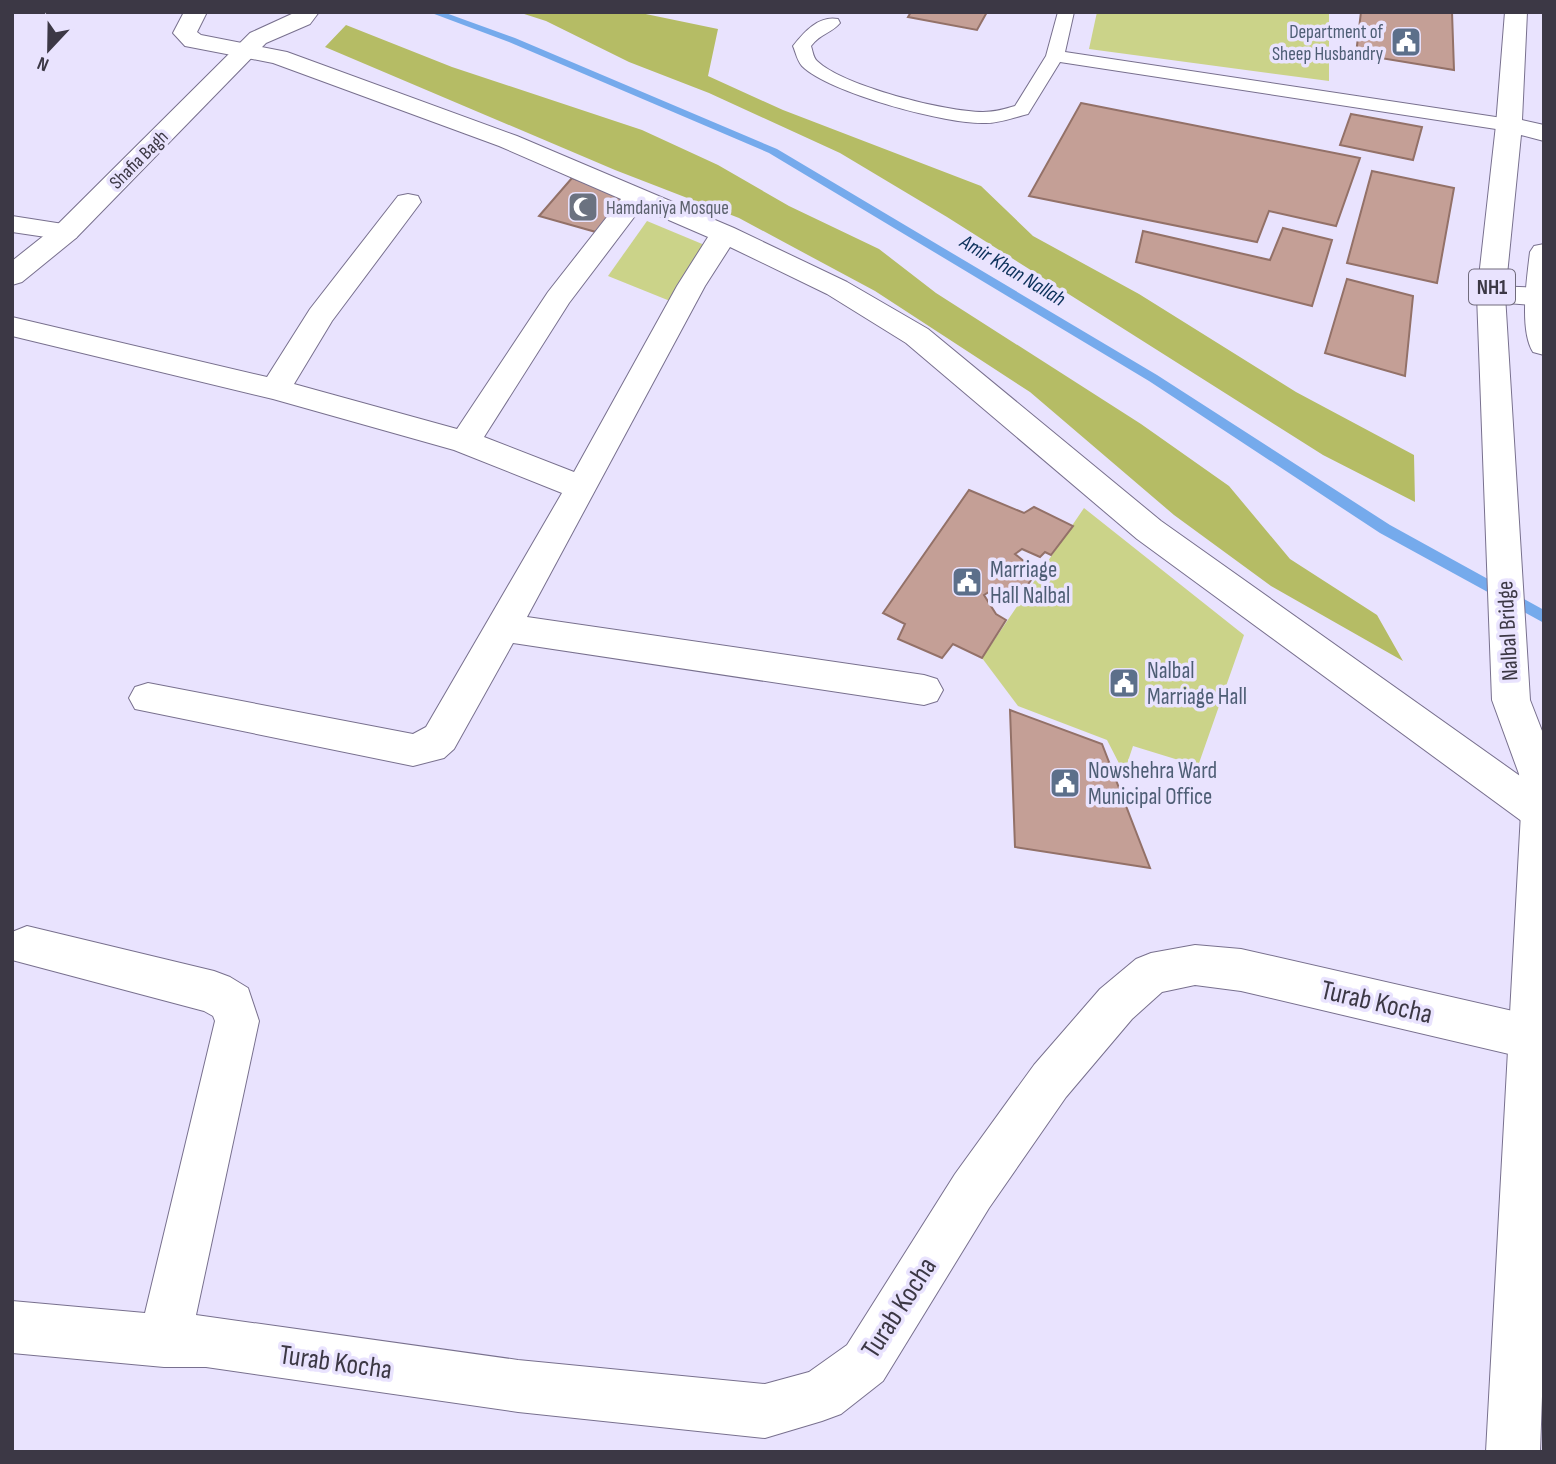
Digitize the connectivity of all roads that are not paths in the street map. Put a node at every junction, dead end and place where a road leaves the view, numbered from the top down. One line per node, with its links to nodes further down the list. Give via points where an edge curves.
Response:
1 (196, 12): 7 (main road, via 185,33 193,41)
2 (1066, 12): 8 (lane)
3 (1516, 12): 9 (main road, NH1)
4 (248, 13): 7 (main road)
5 (305, 16): 7 (main road)
6 (832, 23): 8 (lane, via 814,31 802,46 807,61 828,76 877,95 984,118 1022,110)
7 (250, 44): 11 (main road, via 508,141); 14 (main road, Shafia Bagh)
8 (1055, 55): 9 (lane)
9 (1508, 125): 10 (main road); 18 (main road, NH1)
10 (1544, 133)
11 (637, 197): 15 (main road); 23 (main road, via 558,298)
12 (408, 202): 22 (main road, via 320,316)
13 (12, 223): 14 (main road)
14 (66, 232): 17 (main road, Shafia Bagh)
15 (724, 234): 24 (main road, via 691,285); 28 (main road, via 837,288 917,336 1149,530)
16 (1544, 252): 19 (main road, NH1)
17 (12, 276)
18 (1491, 295): 19 (main road); 28 (main road, Nalbal Bridge / NH1, via 1511,700)
19 (1542, 297): 21 (main road, NH1)
20 (12, 326): 22 (main road)
21 (1544, 345)
22 (275, 388): 23 (main road)
23 (465, 442): 24 (main road)
24 (582, 488): 25 (main road)
25 (502, 627): 26 (main road); 27 (main road, via 440,738 430,747 413,750)
26 (925, 690)
27 (148, 698)
28 (1541, 784): 30 (main road, NH1)
29 (27, 946): 32 (main road, via 214,992 232,1003 237,1021)
30 (1530, 1037): 32 (main road, Turab Kocha, via 1241,970 1195,965 1151,974 1116,1004 1050,1081 972,1191 865,1363 822,1395 765,1410 518,1386 206,1341); 33 (main road, NH1)
31 (15, 1335): 32 (main road, Turab Kocha)
32 (164, 1340)
33 (1530, 1376): 34 (main road, NH1)
34 (1513, 1452)

